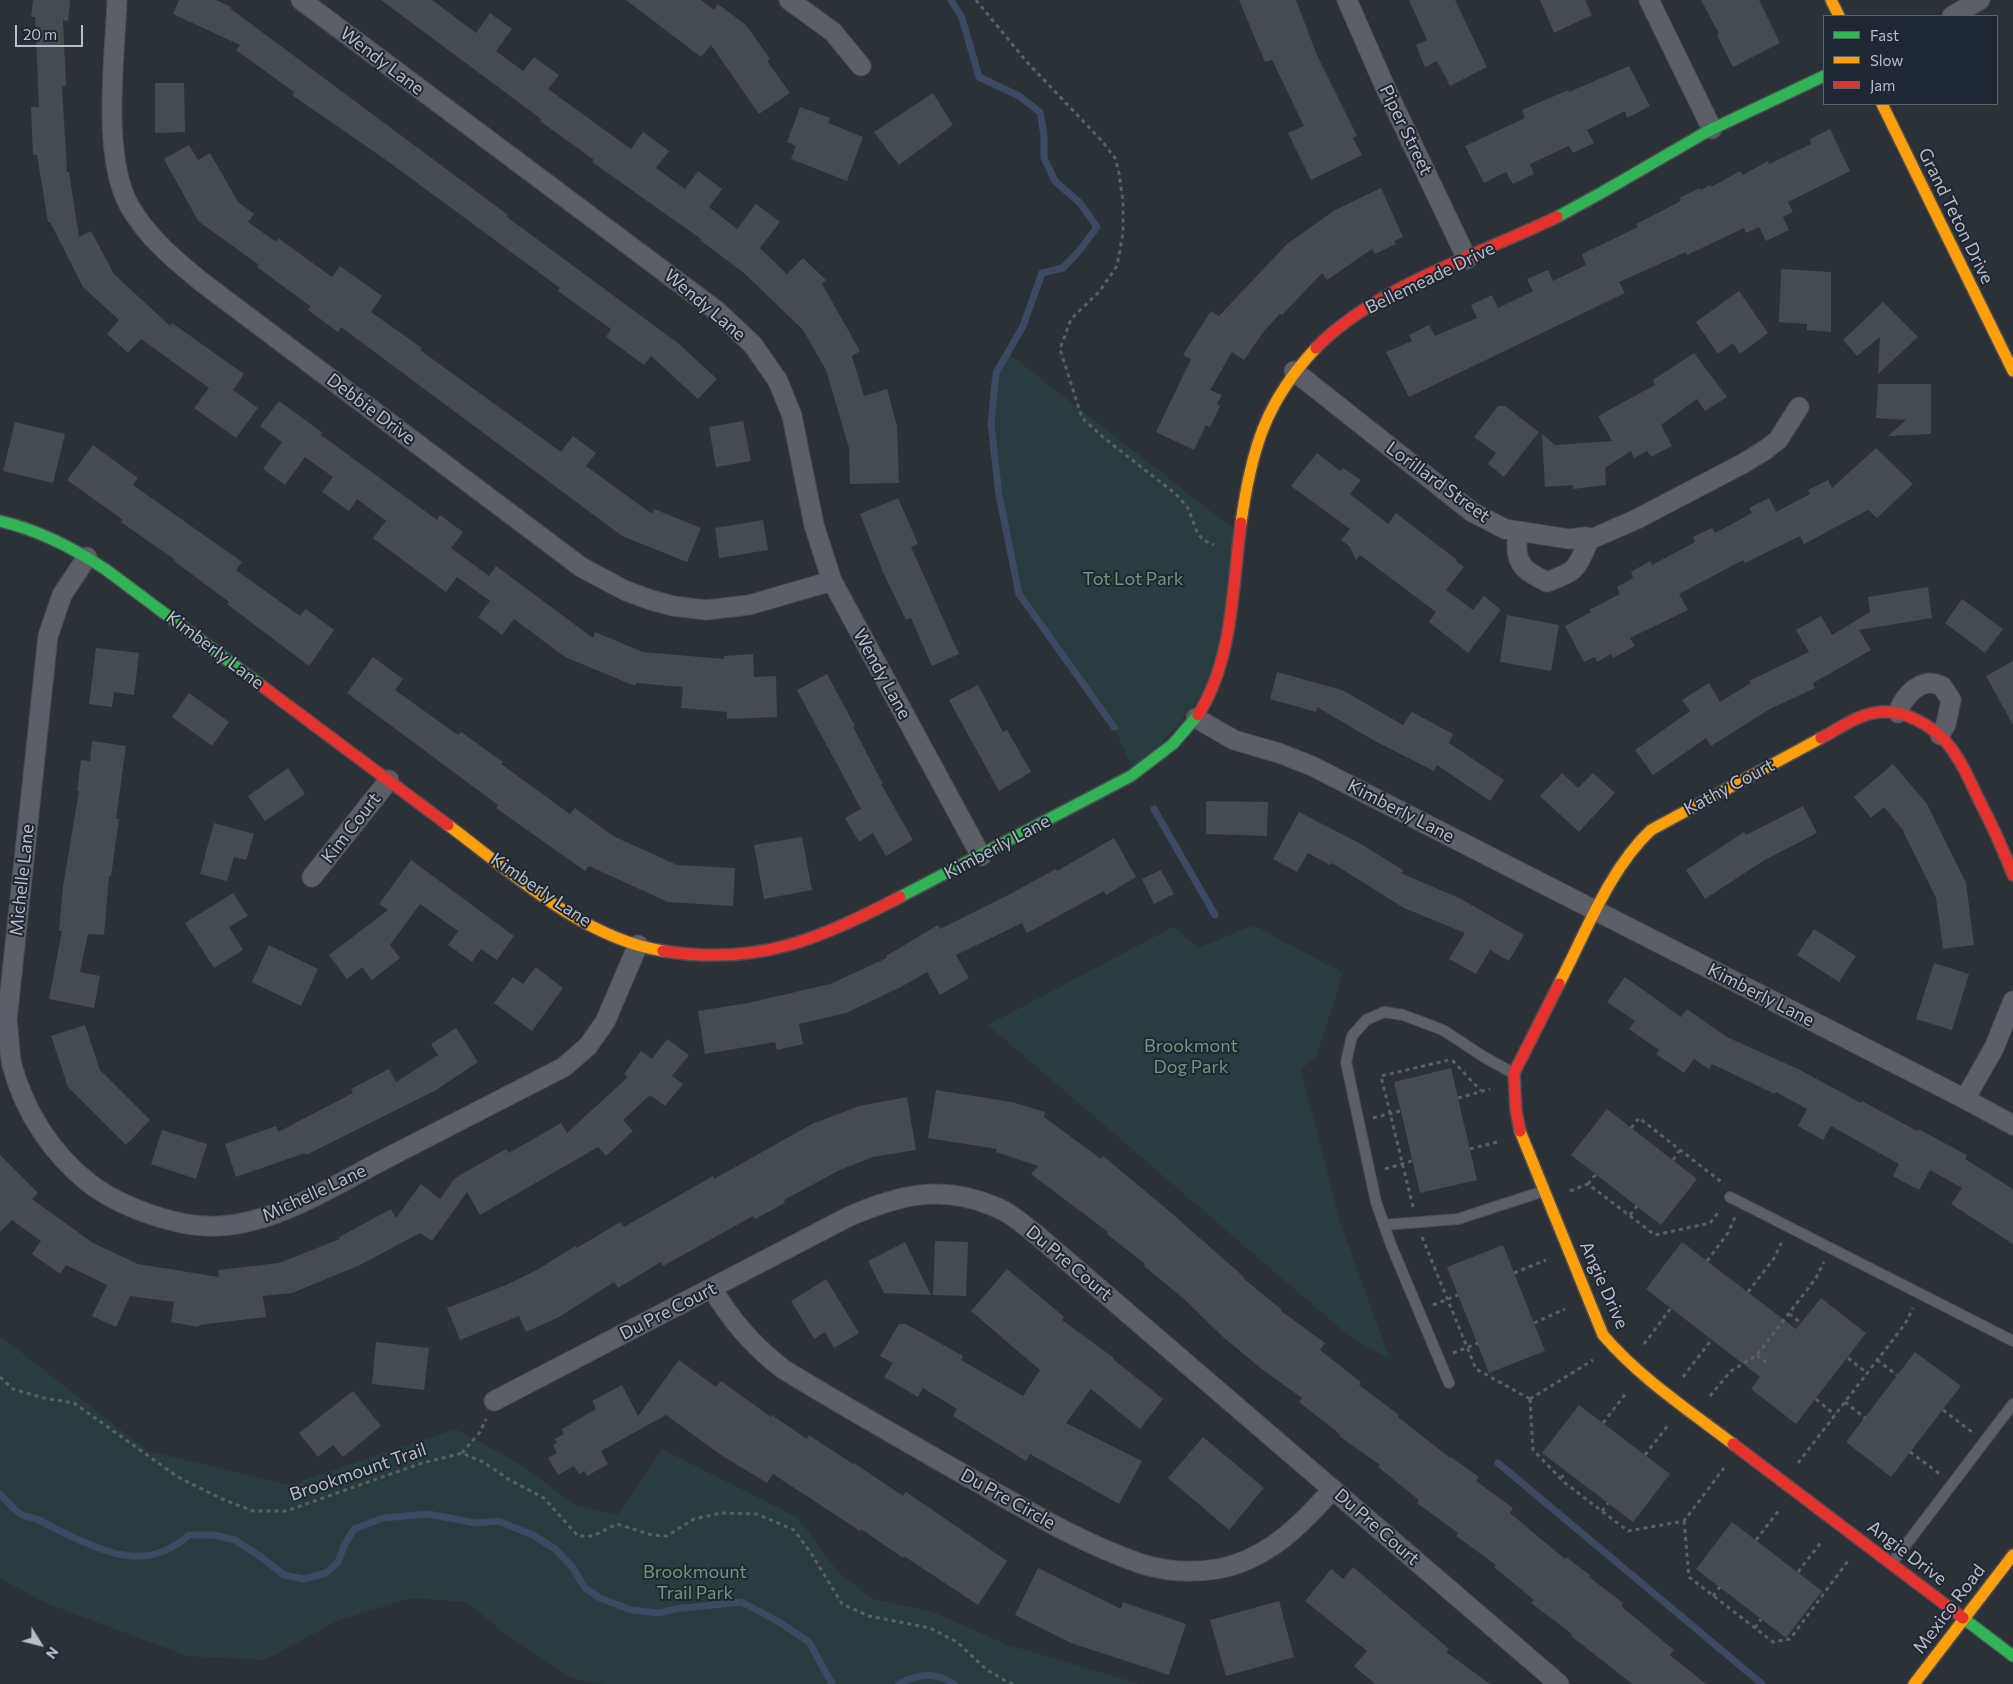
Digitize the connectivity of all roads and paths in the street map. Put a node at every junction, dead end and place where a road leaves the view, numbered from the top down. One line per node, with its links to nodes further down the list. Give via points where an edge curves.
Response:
1 (117, 0): 24 (street, Debbie Drive, via 112,131 116,173 130,206 154,240 203,283 581,567 626,592 673,606 706,610 749,604)
2 (300, 0): 24 (street, Wendy Lane, via 717,310 753,345 778,381 792,416 814,525)
3 (788, 0): 11 (street, via 833,32)
4 (976, 0): 22 (path, via 1026,61 1102,142 1115,158 1119,172 1123,234 1117,266 1098,292 1071,318 1060,349 1082,418 1176,494 1188,508 1203,540 1213,545)
5 (1347, 0): 15 (street, Piper Street)
6 (1649, 0): 14 (street)
7 (1831, 0): 9 (street)
8 (1980, 0): 10 (street)
9 (1838, 15)
10 (1954, 15)
11 (862, 66)
12 (1823, 76): 14 (street, Bellemeade Drive)
13 (1882, 105): 17 (street, Grand Teton Drive)
14 (1712, 129): 15 (street, Bellemeade Drive, via 1564,214)
15 (1467, 259): 16 (street, Bellemeade Drive, via 1392,293 1352,316)
16 (1294, 371): 20 (street, Lorillard Street, via 1472,512); 22 (street, Bellemeade Drive, via 1266,416 1251,464)
17 (2013, 371)
18 (1799, 407): 21 (street, Lorillard Street, via 1778,440 1765,450 1637,519)
19 (0, 522): 23 (street, Kimberly Lane, via 26,526)
20 (1518, 532): 21 (street, Lorillard Street, via 1568,539 1586,537); 21 (street, via 1516,551 1522,565 1530,574 1547,582 1577,568)
21 (1589, 540)
22 (1238, 544): 26 (street, Bellemeade Drive, via 1228,636 1208,699)
23 (87, 556): 28 (street, Kimberly Lane); 33 (street, Michelle Lane, via 62,595 48,636 7,1020 12,1064 23,1097 40,1128 53,1149 102,1192 130,1208 156,1216 188,1224 219,1226 259,1219 310,1198 564,1067 588,1046 606,1022)
24 (832, 581): 29 (street, Wendy Lane)
25 (1898, 713): 27 (street, Kathy Court); 27 (street, via 1901,703 1915,688 1930,683 1942,686 1951,700); 32 (street, Kathy Court, via 1880,712 1854,720 1651,830 1616,873)
26 (1196, 718): 29 (street, Kimberly Lane, via 1166,750 1131,776); 32 (street, Kimberly Lane, via 1234,740 1312,766)
27 (1940, 735): 30 (street, Kathy Court, via 1959,759)
28 (388, 780): 31 (street, Kim Court); 33 (street, Kimberly Lane, via 565,911)
29 (981, 856): 33 (street, Kimberly Lane, via 838,928 800,943 720,956)
30 (2013, 875)
31 (312, 877)
32 (1597, 912): 35 (street); 38 (street, Kimberly Lane)
33 (638, 945)
34 (2013, 1001): 38 (street, via 1994,1048)
35 (1514, 1073): 40 (lane, via 1443,1030 1403,1014 1384,1012 1366,1020 1352,1036 1346,1062); 49 (street, Angie Drive, via 1520,1131)
36 (1481, 1092): 37 (path)
37 (1458, 1098)
38 (1965, 1099): 41 (street, Kimberly Lane)
39 (1400, 1111): 40 (path)
40 (1358, 1122): 46 (lane)
41 (2013, 1126)
42 (1631, 1128): 43 (path, via 1639,1118)
43 (1680, 1150): 44 (path); 50 (path, via 1726,1185)
44 (1673, 1160)
45 (1412, 1162): 46 (path)
46 (1370, 1173): 54 (lane)
47 (1596, 1174): 48 (path)
48 (1588, 1184): 49 (path); 53 (path)
49 (1547, 1195): 54 (lane, via 1458,1219); 57 (street, Angie Drive)
50 (1730, 1197): 51 (lane); 53 (path, via 1710,1223 1655,1235)
51 (1742, 1203): 55 (lane); 58 (path, via 1728,1233)
52 (1637, 1206): 53 (path)
53 (1630, 1215)
54 (1384, 1225): 66 (lane)
55 (1789, 1227): 56 (lane); 61 (path, via 1775,1257)
56 (1831, 1248): 62 (lane); 67 (path, via 1816,1278)
57 (1569, 1250): 59 (path); 64 (street, Angie Drive)
58 (1707, 1261)
59 (1514, 1273)
60 (712, 1288): 87 (street, Du Pre Court); 105 (street, Du Pre Circle, via 744,1335 783,1369 1011,1502 1143,1564 1171,1571 1194,1571 1242,1562 1287,1536); 105 (street, Du Pre Court, via 848,1216 901,1197 946,1194 994,1206 1038,1236)
61 (1748, 1292)
62 (1920, 1294): 71 (lane); 77 (path, via 1905,1324)
63 (1458, 1295): 66 (path)
64 (1588, 1298): 68 (path); 73 (street, Angie Drive, via 1603,1335)
65 (1671, 1308): 78 (path)
66 (1418, 1311): 76 (lane)
67 (1789, 1314): 69 (path); 74 (path)
68 (1534, 1323)
69 (1801, 1323)
70 (1712, 1339): 85 (path)
71 (2013, 1341)
72 (1478, 1343): 76 (path)
73 (1613, 1346): 78 (street, Angie Drive); 102 (path, via 1530,1399 1533,1450)
74 (1757, 1355): 79 (path); 93 (path, via 1731,1370)
75 (1848, 1358): 80 (path)
76 (1439, 1360): 84 (lane)
77 (1878, 1360): 80 (path); 82 (path)
78 (1629, 1363): 81 (street, Angie Drive)
79 (1769, 1365)
80 (1867, 1373): 88 (path)
81 (1641, 1374): 85 (street, Angie Drive); 95 (path)
82 (1897, 1375)
83 (0, 1377): 99 (path, Brookmount Trail, via 13,1389 74,1403 178,1477 253,1511 286,1511 419,1464)
84 (1449, 1383)
85 (1669, 1396): 90 (street, Angie Drive)
86 (1816, 1399): 92 (path)
87 (494, 1401): 99 (path, via 480,1432)
88 (1845, 1402): 92 (path); 94 (path)
89 (2013, 1404): 96 (lane)
90 (1683, 1406): 93 (street, Angie Drive); 100 (path)
91 (1942, 1410): 96 (path)
92 (1835, 1415): 103 (path)
93 (1695, 1416): 97 (street, Angie Drive)
94 (1864, 1418)
95 (1603, 1423)
96 (1984, 1441): 104 (lane)
97 (1739, 1448): 103 (street, Angie Drive); 109 (path)
98 (1910, 1452): 104 (path)
99 (462, 1453): 122 (path, via 544,1498 578,1536 593,1536 617,1524 667,1536 694,1519 721,1514 757,1514 794,1530 842,1604 870,1616 930,1628 957,1642 987,1670)
100 (1645, 1455)
101 (1566, 1472): 102 (path)
102 (1561, 1478): 108 (path)
103 (1783, 1482): 106 (street, Angie Drive)
104 (1952, 1484): 114 (lane)
105 (1333, 1489): 123 (street, Du Pre Court)
106 (1795, 1491): 110 (street, Angie Drive); 111 (path)
107 (1608, 1503): 108 (path)
108 (1602, 1511): 109 (path, via 1628,1531)
109 (1684, 1521): 117 (path, via 1689,1577)
110 (1836, 1522): 112 (street, Angie Drive); 115 (path)
111 (1756, 1540)
112 (1862, 1541): 114 (street, Angie Drive); 120 (path, via 1790,1638 1773,1642)
113 (2013, 1555): 118 (street, Mexico Road)
114 (1891, 1564): 118 (street, Angie Drive)
115 (1798, 1572)
116 (1720, 1587): 117 (path)
117 (1714, 1596): 120 (path)
118 (1964, 1618): 121 (street, Angie Drive); 124 (street, Mexico Road)
119 (1761, 1619): 120 (path)
120 (1755, 1628)
121 (2013, 1656)
122 (1017, 1684)
123 (1559, 1684)
124 (1914, 1684)

